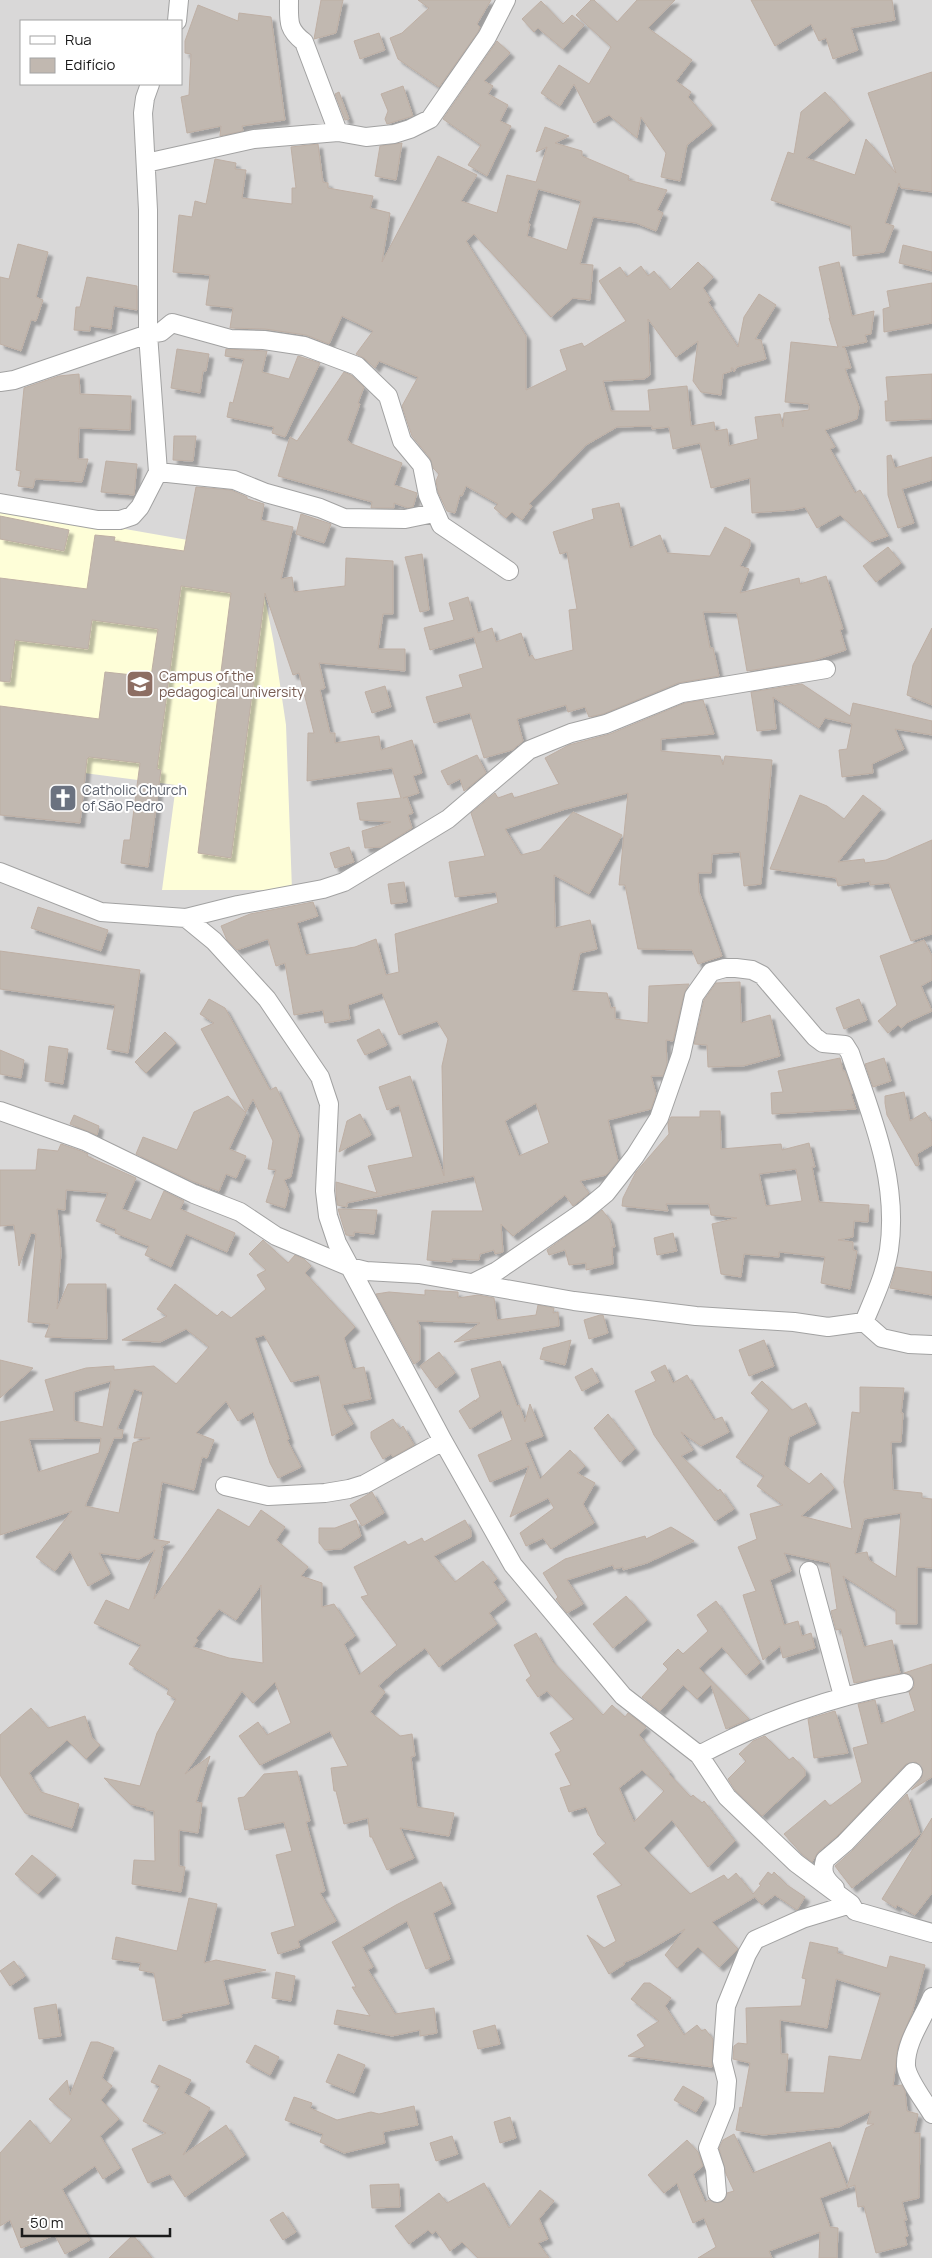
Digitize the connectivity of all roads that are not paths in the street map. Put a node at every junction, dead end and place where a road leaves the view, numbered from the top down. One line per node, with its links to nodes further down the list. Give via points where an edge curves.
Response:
1 (179, 0): 4 (street)
2 (289, 0): 6 (street, via 292,33 304,42)
3 (506, 0): 6 (street, via 487,37 430,119 394,134 366,137)
4 (177, 20)
5 (150, 85): 7 (street, via 143,113)
6 (338, 132): 7 (street, via 254,139)
7 (146, 163): 8 (street)
8 (148, 334): 9 (street, via 78,360); 10 (street); 12 (street, via 162,332 172,323 230,339 304,346 357,366 388,396 402,441 422,465)
9 (0, 382)
10 (158, 472): 11 (street, via 140,507 132,516 120,520 98,520); 12 (street, via 234,480 344,518 405,519)
11 (0, 503)
12 (434, 513): 13 (street, via 441,525)
13 (509, 571)
14 (826, 668): 16 (street, via 682,693 606,724 563,736 529,750 448,819 344,882)
15 (0, 872): 16 (street, via 101,912)
16 (186, 918): 18 (street, via 214,941 267,999 320,1077 329,1104 328,1216)
17 (0, 1111): 18 (street, via 85,1141 194,1194 240,1212 276,1236)
18 (350, 1267): 19 (street); 22 (street)
19 (475, 1282): 20 (street, via 574,1301 696,1316 828,1327); 20 (street, via 497,1271 583,1212 606,1192 635,1156 659,1118 681,1055 694,996 711,972 736,968 762,975 815,1037 823,1043 844,1045 850,1053 883,1150 891,1216 889,1251 883,1276)
20 (864, 1322): 21 (street, via 882,1338)
21 (932, 1346)
22 (443, 1440): 23 (street, via 365,1484 349,1489 268,1496); 27 (street, via 513,1565 623,1696)
23 (225, 1486)
24 (809, 1571): 26 (street)
25 (904, 1682): 26 (street)
26 (843, 1696): 27 (street, via 743,1732)
27 (699, 1755): 29 (street, via 727,1796 796,1863)
28 (913, 1772): 30 (street, via 825,1860 823,1874 827,1881)
29 (851, 1904): 30 (street, via 855,1911); 34 (street, via 755,1940 747,1954 726,2006 722,2061 727,2081 725,2106 708,2148 715,2169)
30 (866, 1914): 31 (street)
31 (932, 1933)
32 (932, 1997): 33 (street, via 910,2043 906,2067)
33 (932, 2114)
34 (717, 2193)

